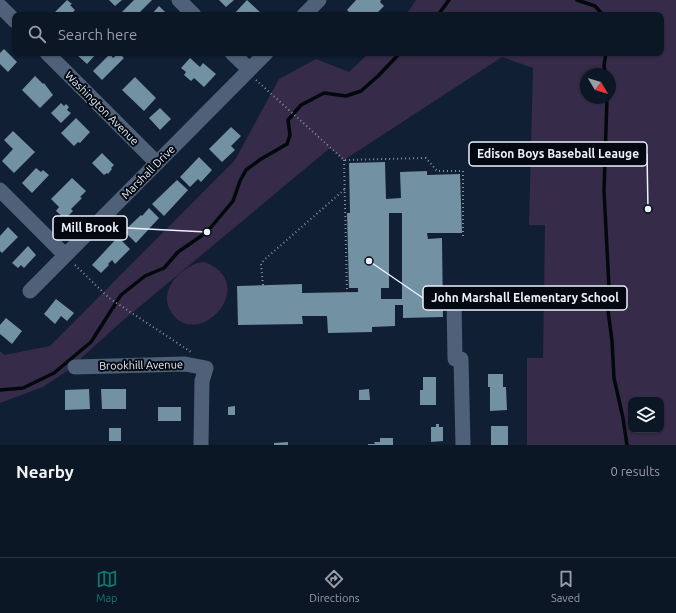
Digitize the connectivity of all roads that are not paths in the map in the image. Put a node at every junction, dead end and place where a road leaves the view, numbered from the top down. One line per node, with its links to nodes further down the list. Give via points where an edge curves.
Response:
1 (179, 0): 4 (street)
2 (319, 0): 5 (street)
3 (0, 6): 6 (street)
4 (191, 12)
5 (307, 12)
6 (12, 18)
7 (50, 56): 11 (street, Washington Avenue)
8 (235, 56): 10 (street)
9 (264, 56): 10 (street, Marshall Drive)
10 (252, 74): 11 (street, Marshall Drive)
11 (157, 162): 13 (street, Marshall Drive)
12 (0, 190): 13 (street)
13 (69, 259): 14 (street, Marshall Drive)
14 (30, 291)
15 (454, 299): 18 (street)
16 (75, 367): 17 (street, Brookhill Avenue, via 185,364 206,368 202,381)
17 (201, 445)
18 (463, 445)

